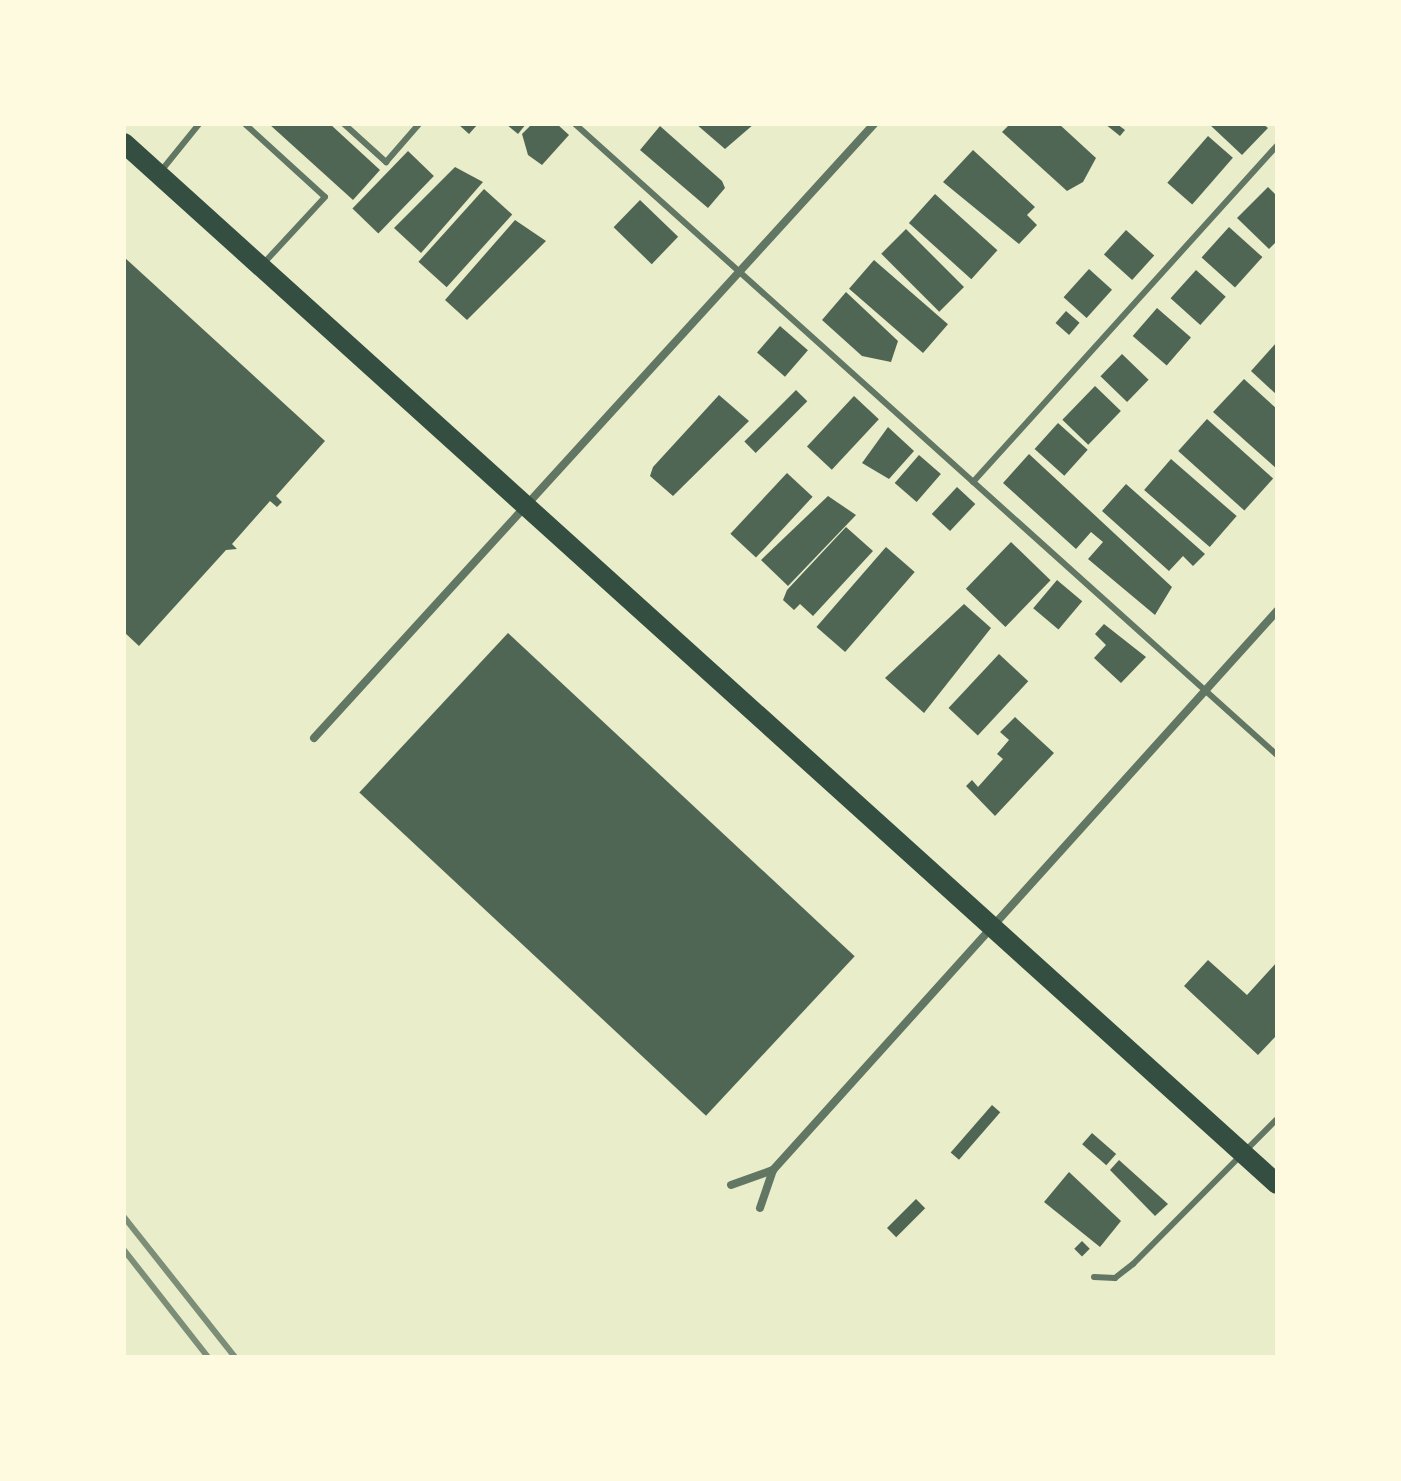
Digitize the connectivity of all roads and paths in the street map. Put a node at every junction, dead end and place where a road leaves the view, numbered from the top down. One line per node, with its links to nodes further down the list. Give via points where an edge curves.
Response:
1 (199, 124): 9 (lane)
2 (245, 124): 10 (lane, via 325,197)
3 (344, 124): 4 (lane, via 386,162)
4 (419, 124)
5 (575, 124): 11 (lane)
6 (874, 124): 11 (street)
7 (124, 143): 9 (main road)
8 (1277, 145): 12 (lane)
9 (158, 175): 10 (main road)
10 (260, 268): 13 (main road)
11 (739, 272): 12 (lane); 13 (street)
12 (973, 482): 15 (lane)
13 (523, 508): 16 (street); 18 (main road)
14 (1277, 611): 15 (street)
15 (1205, 690): 17 (lane); 18 (street)
16 (314, 738)
17 (1277, 755)
18 (990, 927): 20 (main road); 21 (street)
19 (1277, 1119): 20 (lane)
20 (1239, 1150): 22 (main road); 25 (lane, via 1133,1264 1115,1278)
21 (773, 1170): 23 (street); 24 (street)
22 (1277, 1184)
23 (731, 1185)
24 (760, 1208)
25 (1094, 1277)

